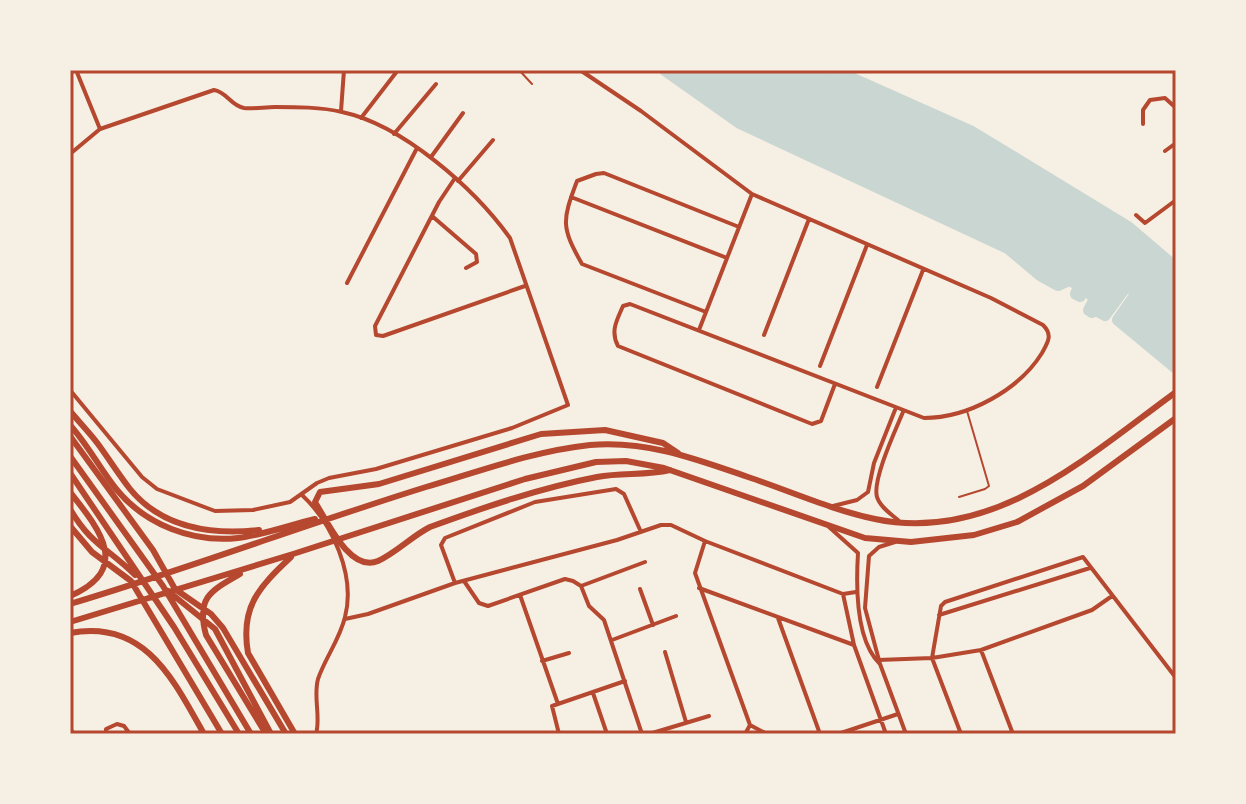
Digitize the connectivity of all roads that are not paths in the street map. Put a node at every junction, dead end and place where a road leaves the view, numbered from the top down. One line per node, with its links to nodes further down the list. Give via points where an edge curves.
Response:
1 (76, 70): 13 (street)
2 (343, 70): 9 (street)
3 (397, 70): 11 (street)
4 (519, 70): 7 (lane)
5 (580, 70): 22 (street)
6 (436, 84): 14 (street)
7 (532, 84)
8 (1176, 108): 12 (street, via 1165,98 1150,100)
9 (341, 111): 11 (street); 13 (street, via 245,108 214,90)
10 (463, 113): 20 (street)
11 (361, 118): 14 (street)
12 (1143, 124)
13 (100, 129): 19 (street)
14 (394, 134): 17 (street)
15 (493, 140): 21 (street)
16 (1176, 143): 18 (street)
17 (417, 148): 20 (street); 33 (street)
18 (1165, 151)
19 (70, 154)
20 (431, 157): 21 (street)
21 (456, 179): 26 (street); 34 (street, via 510,238)
22 (752, 194): 27 (street); 28 (street)
23 (571, 197): 28 (street, via 577,181 604,173); 30 (street); 35 (street, via 564,227 582,264)
24 (1176, 200): 25 (street, via 1145,223)
25 (1136, 215)
26 (432, 216): 31 (street, via 476,254 477,262); 34 (street, via 375,326 376,335)
27 (809, 219): 29 (street); 37 (street)
28 (739, 227): 30 (street)
29 (867, 244): 32 (street); 38 (street)
30 (727, 258): 35 (street)
31 (466, 268)
32 (924, 269): 40 (street); 44 (street, via 1049,331 1050,339 1020,380)
33 (347, 283)
34 (525, 286): 56 (street, via 568,405 512,428 329,478)
35 (706, 312): 36 (street)
36 (698, 331): 39 (street); 39 (street, via 626,304 614,339 618,346 812,424 821,421)
37 (764, 335)
38 (820, 366)
39 (835, 384): 43 (street)
40 (877, 387)
41 (70, 390): 56 (street, via 142,477 179,499 228,511 271,507)
42 (1176, 392): 60 (highway, via 1072,469 1007,505 946,521)
43 (895, 409): 46 (street); 58 (street, via 868,492)
44 (966, 409): 46 (street, via 938,418); 57 (lane, via 989,483)
45 (70, 411): 64 (highway, via 132,491 166,517 221,533)
46 (903, 412): 60 (street, via 876,492)
47 (1176, 418): 67 (highway, via 1083,486 1017,522 945,540)
48 (70, 425): 52 (highway)
49 (70, 436): 52 (highway)
50 (679, 453): 53 (highway, via 663,443 605,430 541,434 379,484 320,492 315,502 351,557 361,563 377,562 430,527 555,486); 58 (highway); 61 (highway, via 618,443 558,449)
51 (70, 456): 75 (highway)
52 (93, 461): 64 (highway, via 131,504 170,529 222,539); 115 (highway, via 175,589 223,628)
53 (670, 470): 63 (highway); 68 (highway, via 626,461 588,463)
54 (70, 473): 74 (highway)
55 (70, 492): 83 (highway, via 96,528 107,556 97,581)
56 (302, 495): 87 (street, via 343,558)
57 (959, 497)
58 (833, 506): 60 (highway)
59 (70, 509): 74 (highway, via 94,543)
60 (901, 523)
61 (303, 524): 64 (highway); 83 (highway, via 189,566)
62 (70, 526): 108 (highway, via 92,552 131,581)
63 (828, 526): 67 (highway); 79 (street, via 858,553)
64 (276, 528)
65 (641, 532): 66 (street, via 671,525); 72 (street); 73 (street, via 624,494 616,489 535,502 442,541)
66 (705, 541): 77 (street, via 695,573); 80 (street)
67 (897, 541): 98 (street, via 869,556 865,608)
68 (293, 554): 70 (highway); 116 (highway, via 257,592 245,638 252,662)
69 (645, 562): 76 (street)
70 (252, 567): 88 (highway); 114 (highway, via 216,588 201,612 206,635)
71 (1091, 567): 82 (street); 84 (street); 84 (street, via 1083,557 945,602)
72 (464, 581): 73 (street); 81 (street, via 484,605)
73 (455, 583): 87 (street)
74 (146, 586): 112 (highway)
75 (163, 586): 113 (highway); 114 (highway, via 215,629)
76 (581, 586): 81 (street, via 565,579); 91 (street)
77 (699, 588): 86 (street); 107 (street)
78 (640, 589): 89 (street)
79 (856, 592): 80 (street); 98 (street, via 857,611)
80 (843, 594): 92 (street)
81 (520, 595): 97 (street)
82 (1112, 596): 93 (street, via 1092,610); 99 (street)
83 (71, 600)
84 (939, 615): 96 (street)
85 (676, 616): 89 (street)
86 (778, 618): 92 (street); 124 (street)
87 (345, 619): 117 (street, via 318,680)
88 (70, 622)
89 (653, 625): 91 (street)
90 (70, 633): 111 (highway, via 98,631 129,639 174,681)
91 (612, 640): 100 (street)
92 (854, 645): 105 (street)
93 (981, 650): 96 (street); 129 (street)
94 (665, 652): 106 (street)
95 (569, 653): 97 (street)
96 (932, 658): 98 (street); 128 (street)
97 (542, 661): 102 (street)
98 (878, 661): 103 (street)
99 (1176, 678)
100 (625, 681): 101 (street); 120 (street)
101 (593, 693): 102 (street); 119 (street)
102 (558, 704): 118 (street, via 550,709)
103 (898, 714): 105 (street); 127 (street)
104 (709, 716): 106 (street)
105 (880, 719): 125 (street); 126 (street)
106 (686, 722): 121 (street)
107 (750, 725): 122 (street); 123 (street)
108 (220, 732)
109 (106, 734): 110 (street, via 117,724)
110 (130, 734)
111 (205, 734)
112 (239, 734)
113 (251, 734)
114 (268, 734)
115 (286, 734)
116 (295, 734)
117 (316, 734)
118 (559, 734)
119 (607, 734)
120 (642, 734)
121 (649, 734)
122 (745, 734)
123 (767, 734)
124 (820, 734)
125 (838, 734)
126 (886, 734)
127 (906, 734)
128 (961, 734)
129 (1013, 734)

